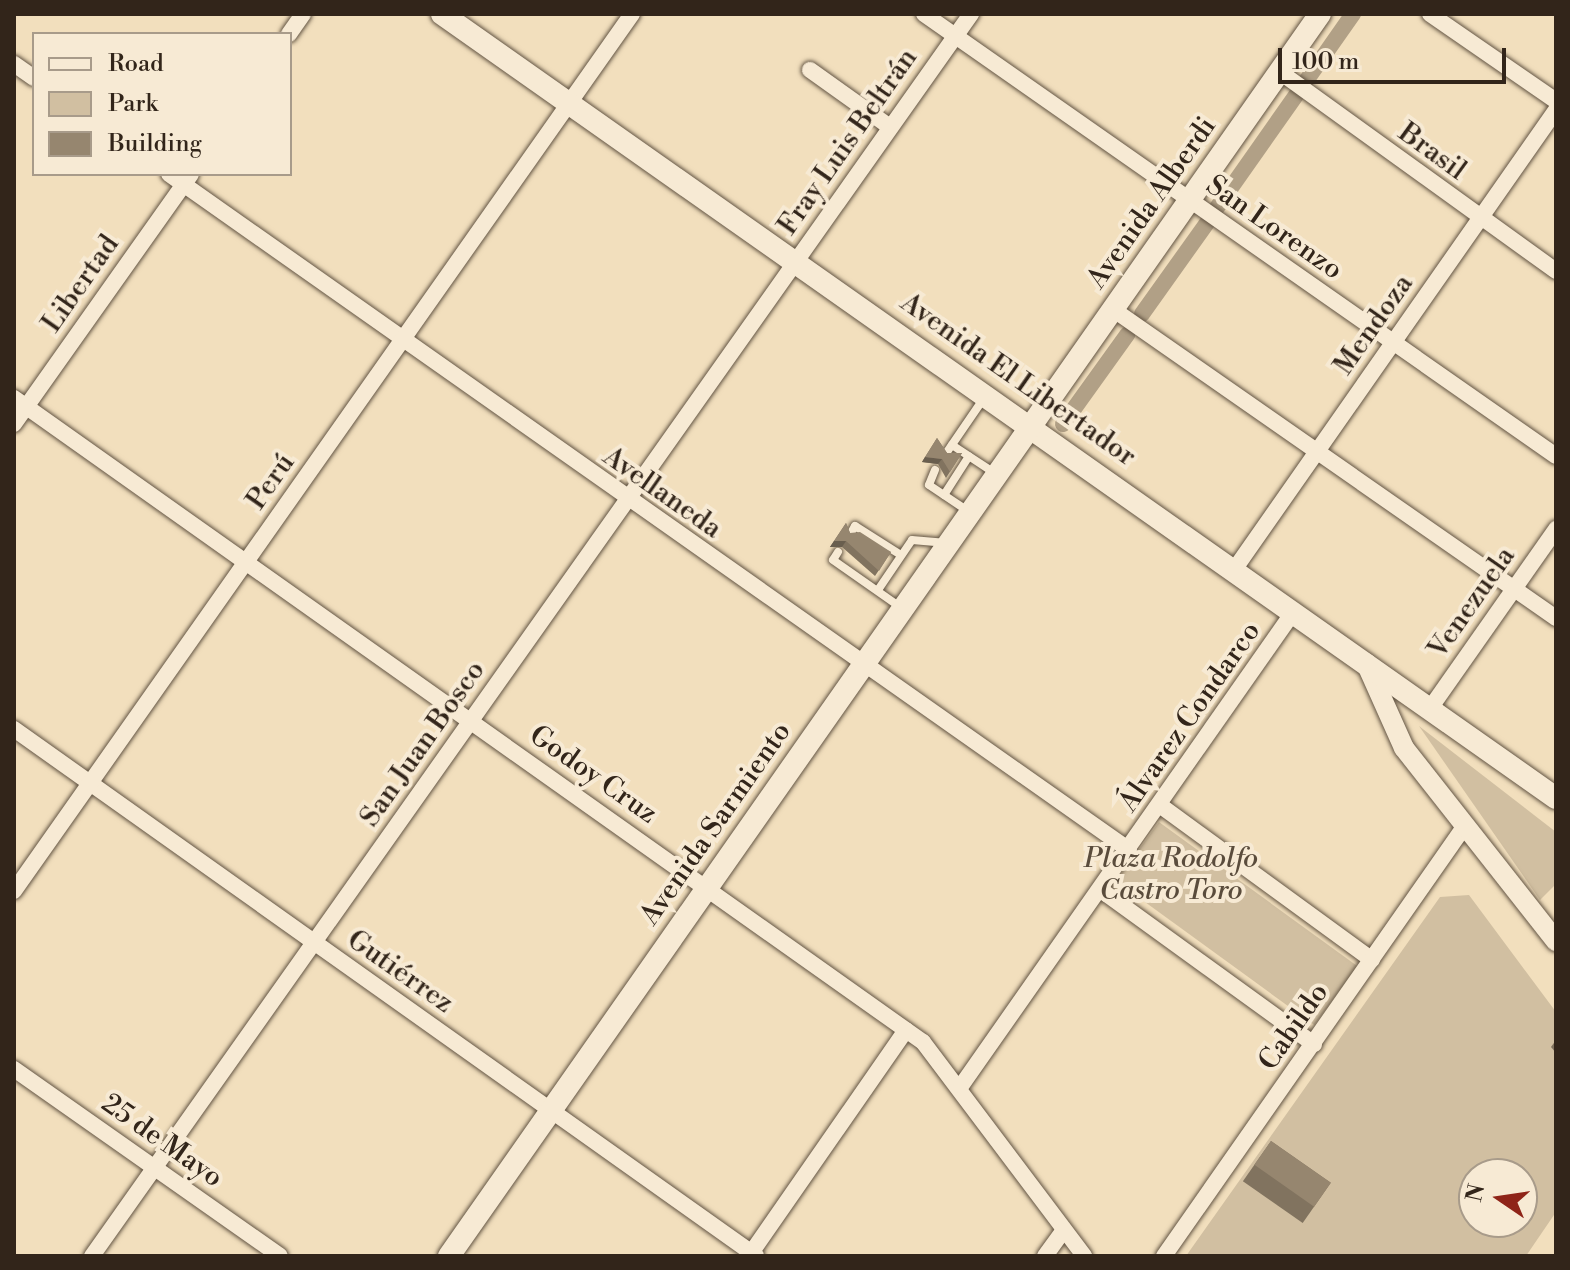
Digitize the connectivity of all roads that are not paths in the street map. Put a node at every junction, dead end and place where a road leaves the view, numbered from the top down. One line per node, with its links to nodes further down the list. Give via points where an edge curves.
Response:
1 (303, 14): 8 (street)
2 (442, 14): 15 (main road, Avenida El Libertador)
3 (632, 14): 15 (street, Perú)
4 (924, 14): 9 (street, San Lorenzo)
5 (971, 14): 9 (street, Fray Luis Beltrán)
6 (1320, 14): 12 (main road, Avenida Alberdi)
7 (1430, 14): 14 (street)
8 (290, 32)
9 (955, 36): 17 (street, Fray Luis Beltrán); 19 (street, San Lorenzo)
10 (14, 64): 13 (street)
11 (810, 70): 17 (street)
12 (1280, 72): 19 (main road, Avenida Alberdi); 20 (street, Brasil)
13 (32, 77)
14 (1556, 101)
15 (569, 102): 21 (main road, Avenida El Libertador); 24 (street, Perú)
16 (1556, 110): 20 (street, Mendoza)
17 (890, 127): 21 (street, Fray Luis Beltrán)
18 (187, 179): 24 (street, Avellaneda); 27 (street, Libertad)
19 (1190, 201): 23 (main road, Avenida Alberdi); 25 (street, San Lorenzo)
20 (1480, 219): 22 (street, Brasil); 25 (street, Mendoza)
21 (796, 261): 26 (main road, Avenida El Libertador); 36 (street, San Juan Bosco)
22 (1556, 271)
23 (1114, 310): 29 (main road, Avenida Alberdi); 30 (street)
24 (403, 341): 36 (street, Avellaneda); 43 (street, Perú)
25 (1393, 342): 30 (street, Mendoza); 32 (street, San Lorenzo)
26 (987, 394): 29 (main road, Avenida El Libertador); 31 (lane, via 950,448)
27 (20, 402): 28 (street, Libertad); 43 (street, Godoy Cruz)
28 (14, 424)
29 (1032, 425): 34 (main road, Avenida Sarmiento); 44 (main road, Avenida El Libertador)
30 (1314, 453): 44 (street, Mendoza); 45 (street)
31 (969, 456): 34 (lane); 35 (lane)
32 (1556, 456)
33 (935, 470): 35 (lane, via 928,482)
34 (997, 475): 37 (main road, Avenida Sarmiento)
35 (944, 495): 37 (lane)
36 (627, 501): 51 (street, Avellaneda); 53 (street, San Juan Bosco)
37 (971, 512): 40 (main road, Avenida Sarmiento)
38 (1556, 529): 45 (street, Venezuela)
39 (851, 533): 42 (lane, via 855,526 880,547)
40 (948, 544): 42 (lane, via 916,538); 47 (main road, Avenida Sarmiento)
41 (838, 552): 46 (lane, via 833,560 863,574)
42 (901, 555): 46 (lane)
43 (247, 562): 53 (street, Godoy Cruz); 55 (street, Perú)
44 (1234, 570): 48 (main road, Avenida El Libertador)
45 (1514, 589): 49 (street); 52 (street, Venezuela)
46 (878, 590): 47 (lane)
47 (903, 609): 51 (main road, Avenida Sarmiento)
48 (1294, 611): 50 (main road, Avenida El Libertador); 57 (street, Álvarez Condarco)
49 (1556, 618)
50 (1366, 663): 52 (main road, Avenida El Libertador); 58 (street, via 1404,748)
51 (864, 665): 59 (street, Avellaneda); 60 (main road, Avenida Sarmiento)
52 (1431, 707): 56 (main road, Avenida El Libertador)
53 (470, 722): 60 (street, Godoy Cruz); 64 (street, San Juan Bosco)
54 (14, 729): 55 (street, Gutiérrez)
55 (90, 783): 62 (street, Perú); 64 (street, Gutiérrez)
56 (1556, 798)
57 (1161, 806): 59 (street, Álvarez Condarco); 65 (street)
58 (1464, 827): 63 (street); 65 (street, Cabildo)
59 (1129, 850): 61 (street, Álvarez Condarco)
60 (709, 886): 66 (street, Godoy Cruz); 70 (main road, Avenida Sarmiento)
61 (1101, 890): 67 (street); 69 (street, Álvarez Condarco)
62 (14, 891)
63 (1555, 937)
64 (314, 943): 70 (street, Gutiérrez); 71 (street, San Juan Bosco)
65 (1372, 960): 67 (street, Cabildo)
66 (906, 1030): 69 (street, Godoy Cruz); 73 (street)
67 (1314, 1044): 79 (street, Cabildo)
68 (14, 1069): 71 (street, 25 de Mayo)
69 (961, 1086): 72 (street, Godoy Cruz)
70 (551, 1111): 73 (street, Gutiérrez); 76 (main road, Avenida Sarmiento)
71 (155, 1169): 74 (street, San Juan Bosco); 75 (street, 25 de Mayo)
72 (1063, 1231): 77 (street); 78 (street, Godoy Cruz)
73 (752, 1255)
74 (92, 1256)
75 (280, 1256)
76 (449, 1256)
77 (1045, 1256)
78 (1084, 1256)
79 (1164, 1256)

